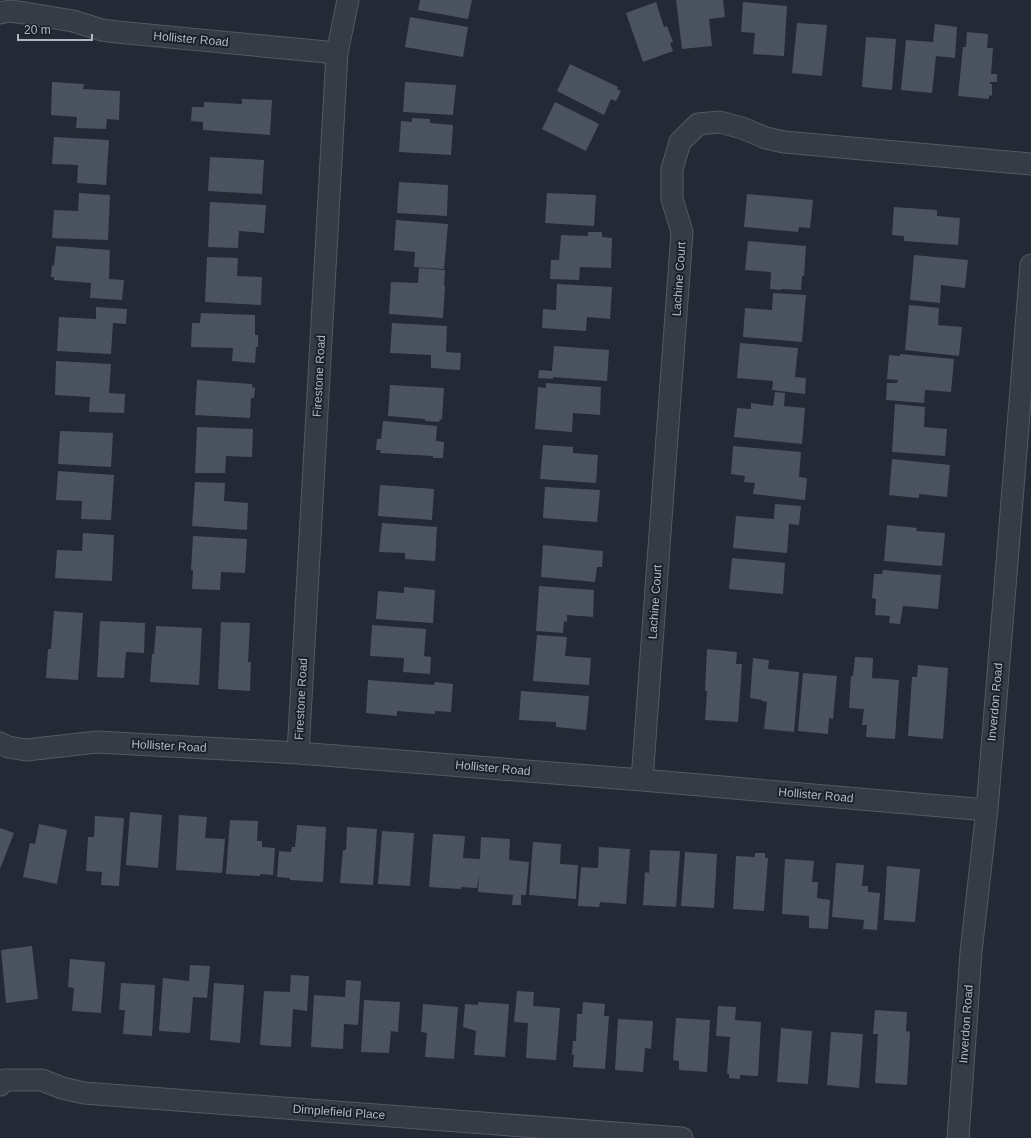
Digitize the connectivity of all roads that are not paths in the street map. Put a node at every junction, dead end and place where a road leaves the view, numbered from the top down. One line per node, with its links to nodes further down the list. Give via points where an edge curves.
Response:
1 (348, 0): 3 (street, Firestone Road)
2 (0, 12): 3 (street, Hollister Road, via 25,13 117,32)
3 (337, 53): 7 (street, Firestone Road)
4 (1031, 164): 8 (street, Lachine Court, via 784,142 720,122 698,124 680,142 672,169 672,199 682,232)
5 (1031, 266): 9 (street, Inverdon Road)
6 (0, 742): 7 (street, Hollister Road, via 8,747 26,750 97,742)
7 (298, 753): 8 (street, Hollister Road)
8 (642, 780): 9 (street, Hollister Road)
9 (987, 810): 12 (street, Inverdon Road, via 971,952)
10 (0, 1085): 11 (street, Dimplefield Place, via 6,1080 42,1080 84,1093)
11 (682, 1138)
12 (958, 1138)

